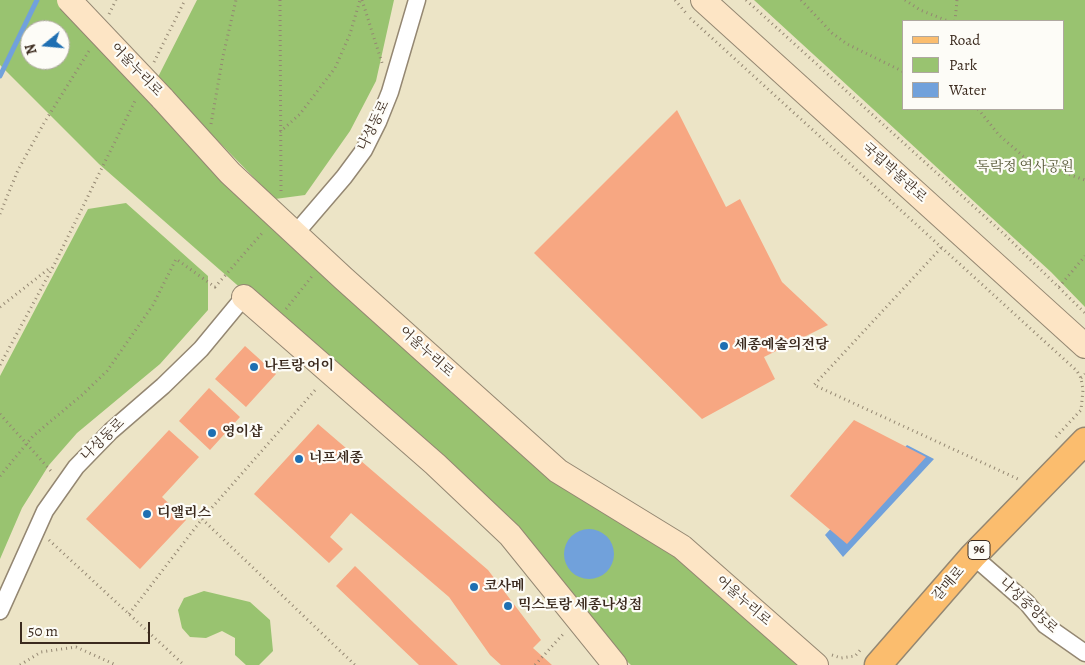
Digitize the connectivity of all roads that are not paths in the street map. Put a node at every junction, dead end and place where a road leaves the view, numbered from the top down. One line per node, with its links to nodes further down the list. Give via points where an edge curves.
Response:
1 (69, 0): 4 (street, 어울누리로, bridge, via 230,173)
2 (417, 0): 4 (street, 나성동로, via 390,92 364,150)
3 (703, 0): 6 (street, 국립박물관로)
4 (295, 234): 11 (street, 어울누리로, via 558,471 682,548)
5 (244, 297): 9 (street, 나성동로, via 194,355 76,467 45,510); 12 (street, via 435,464 510,535)
6 (1085, 346)
7 (1085, 441): 8 (main road, 갈매로 / 96)
8 (973, 556): 10 (street, 나성중앙5로, via 1026,603 1045,625); 13 (main road, 갈매로 / 96)
9 (0, 611)
10 (1085, 653)
11 (820, 659)
12 (615, 665)
13 (878, 665)

